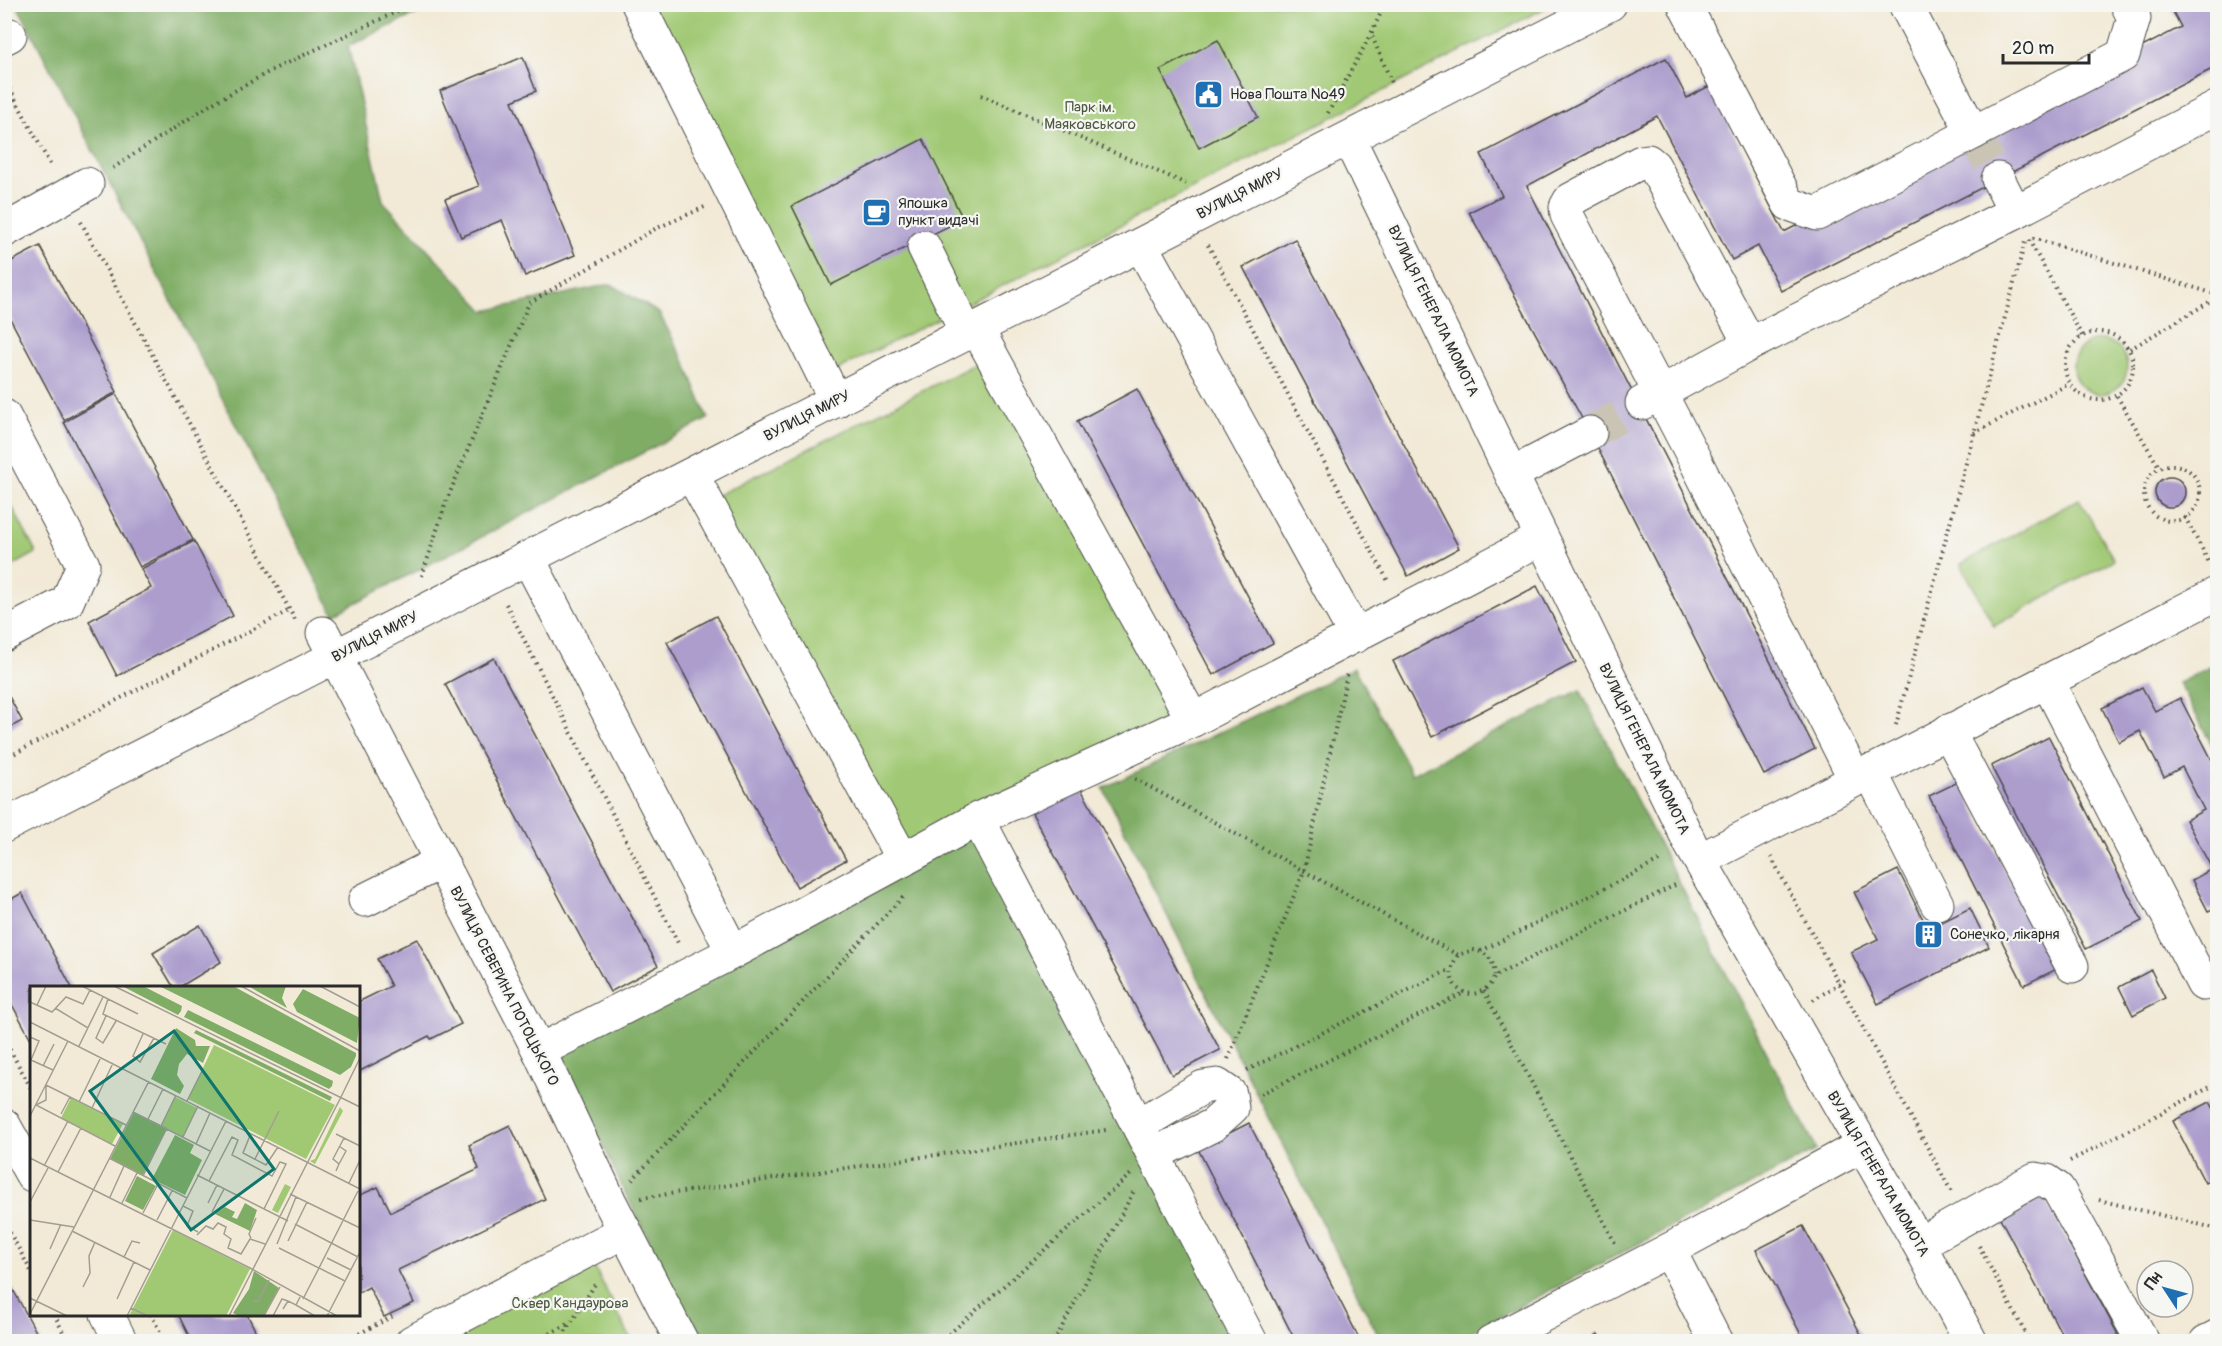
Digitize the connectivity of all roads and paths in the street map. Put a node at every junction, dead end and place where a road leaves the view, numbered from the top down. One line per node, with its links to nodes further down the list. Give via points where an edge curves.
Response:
1 (413, 4): 17 (path, via 274,69 213,103)
2 (638, 4): 18 (street)
3 (1385, 4): 8 (path)
4 (1610, 4): 13 (street, ВУЛИЦЯ МИРУ)
5 (1683, 4): 14 (street, via 1789,204 1817,214)
6 (1905, 4): 14 (street)
7 (2127, 4): 14 (street, via 2134,18 2123,55)
8 (1371, 34): 10 (path); 13 (path)
9 (4, 78): 17 (path)
10 (1393, 85)
11 (981, 95): 16 (path)
12 (2217, 106): 19 (street)
13 (1336, 130): 21 (street, ВУЛИЦЯ МИРУ); 38 (street, ВУЛИЦЯ ГЕНЕРАЛА МОМОТА)
14 (1973, 133)
15 (1998, 179): 19 (street)
16 (1194, 187)
17 (77, 191): 20 (street); 44 (path)
18 (733, 195): 32 (street); 46 (path, via 656,229 529,303 446,502 420,585)
19 (2020, 224): 24 (path); 26 (path); 27 (street); 35 (path)
20 (4, 231)
21 (1141, 245): 25 (street, ВУЛИЦЯ МИРУ); 48 (street)
22 (1208, 245): 45 (path)
23 (924, 247): 25 (street)
24 (2217, 296): 28 (path)
25 (972, 332): 32 (street, ВУЛИЦЯ МИРУ); 51 (street)
26 (2082, 336): 28 (path, via 2109,332); 29 (path, via 2066,357)
27 (1750, 345): 31 (street); 31 (street, via 1648,161 1570,200 1567,216)
28 (2130, 349): 30 (path, via 2133,375)
29 (2069, 384): 30 (path, via 2090,400 2104,401); 35 (path)
30 (2117, 396): 36 (path)
31 (1651, 399): 55 (street)
32 (836, 401): 37 (street, ВУЛИЦЯ МИРУ)
33 (4, 416): 47 (street, via 83,565 67,602)
34 (1590, 433): 38 (street)
35 (1974, 433): 55 (path)
36 (2159, 467): 39 (path, via 2183,466 2196,478 2200,496 2193,512); 39 (path, via 2144,486 2146,506 2159,518)
37 (692, 474): 41 (street, ВУЛИЦЯ МИРУ); 60 (street)
38 (1512, 474): 40 (street, ВУЛИЦЯ ГЕНЕРАЛА МОМОТА)
39 (2185, 517): 42 (path)
40 (1542, 538): 45 (street); 59 (street, ВУЛИЦЯ ГЕНЕРАЛА МОМОТА)
41 (528, 558): 46 (street, ВУЛИЦЯ МИРУ); 67 (street)
42 (2214, 579): 50 (street)
43 (506, 603): 71 (path)
44 (290, 610): 49 (path); 53 (path)
45 (1405, 611): 48 (street)
46 (418, 615): 49 (street, ВУЛИЦЯ МИРУ)
47 (4, 635)
48 (1356, 636): 51 (street); 62 (path)
49 (320, 640): 57 (street, ВУЛИЦЯ МИРУ); 61 (street, ВУЛИЦЯ СЕВЕРИНА ПОТОЦЬКОГО)
50 (2047, 681): 52 (street); 73 (street)
51 (1192, 720): 54 (street)
52 (1948, 731): 55 (street); 69 (street)
53 (4, 759)
54 (1102, 762): 56 (street); 62 (path)
55 (1870, 771): 58 (street); 65 (street)
56 (978, 819): 60 (street); 82 (street)
57 (4, 826)
58 (1757, 830): 59 (street); 87 (path)
59 (1699, 858): 66 (path); 72 (path); 83 (street, ВУЛИЦЯ ГЕНЕРАЛА МОМОТА)
60 (903, 860): 67 (street)
61 (441, 862): 64 (street); 77 (street, ВУЛИЦЯ СЕВЕРИНА ПОТОЦЬКОГО)
62 (1304, 871): 68 (path); 80 (path)
63 (904, 896): 88 (path)
64 (365, 900)
65 (1937, 904)
66 (1481, 951): 68 (path, via 1465,951); 72 (path, via 1492,961)
67 (733, 952): 71 (street)
68 (1458, 956): 70 (path)
69 (2072, 966)
70 (1451, 969): 75 (path, via 1452,979); 80 (path)
71 (693, 971): 77 (street)
72 (1495, 976): 74 (path)
73 (2203, 984)
74 (1484, 991): 75 (path); 96 (path)
75 (1465, 993): 80 (path)
76 (4, 1039): 79 (path)
77 (539, 1051): 88 (street, ВУЛИЦЯ СЕВЕРИНА ПОТОЦЬКОГО)
78 (2217, 1083): 86 (path)
79 (30, 1086)
80 (1225, 1096): 82 (street, via 1203,1087); 84 (street, via 1213,1125)
81 (4, 1125): 85 (street)
82 (1139, 1125): 84 (street); 88 (path)
83 (1861, 1146): 93 (street, ВУЛИЦЯ ГЕНЕРАЛА МОМОТА); 94 (street)
84 (1154, 1154): 110 (path); 111 (path); 112 (street)
85 (30, 1171)
86 (2047, 1184): 90 (path); 93 (street); 117 (street)
87 (1956, 1201)
88 (610, 1202): 91 (street, ВУЛИЦЯ СЕВЕРИНА ПОТОЦЬКОГО)
89 (4, 1222): 95 (path)
90 (2217, 1229)
91 (625, 1231): 106 (street); 109 (street, ВУЛИЦЯ СЕВЕРИНА ПОТОЦЬКОГО)
92 (1976, 1239): 116 (path)
93 (1919, 1244): 115 (street, ВУЛИЦЯ ГЕНЕРАЛА МОМОТА)
94 (1669, 1250): 96 (street); 114 (street)
95 (30, 1269)
96 (1630, 1270): 113 (street)
97 (600, 1276): 101 (path)
98 (55, 1316): 103 (path)
99 (108, 1316): 104 (street)
100 (152, 1316): 105 (path)
101 (570, 1323): 107 (path); 108 (path)
102 (2217, 1336): 118 (street)
103 (68, 1341)
104 (121, 1341)
105 (165, 1341)
106 (412, 1341)
107 (534, 1341)
108 (559, 1341)
109 (682, 1341)
110 (940, 1341)
111 (1054, 1341)
112 (1251, 1341)
113 (1491, 1341)
114 (1716, 1341)
115 (1971, 1341)
116 (2030, 1341)
117 (2143, 1341)
118 (2206, 1341)

